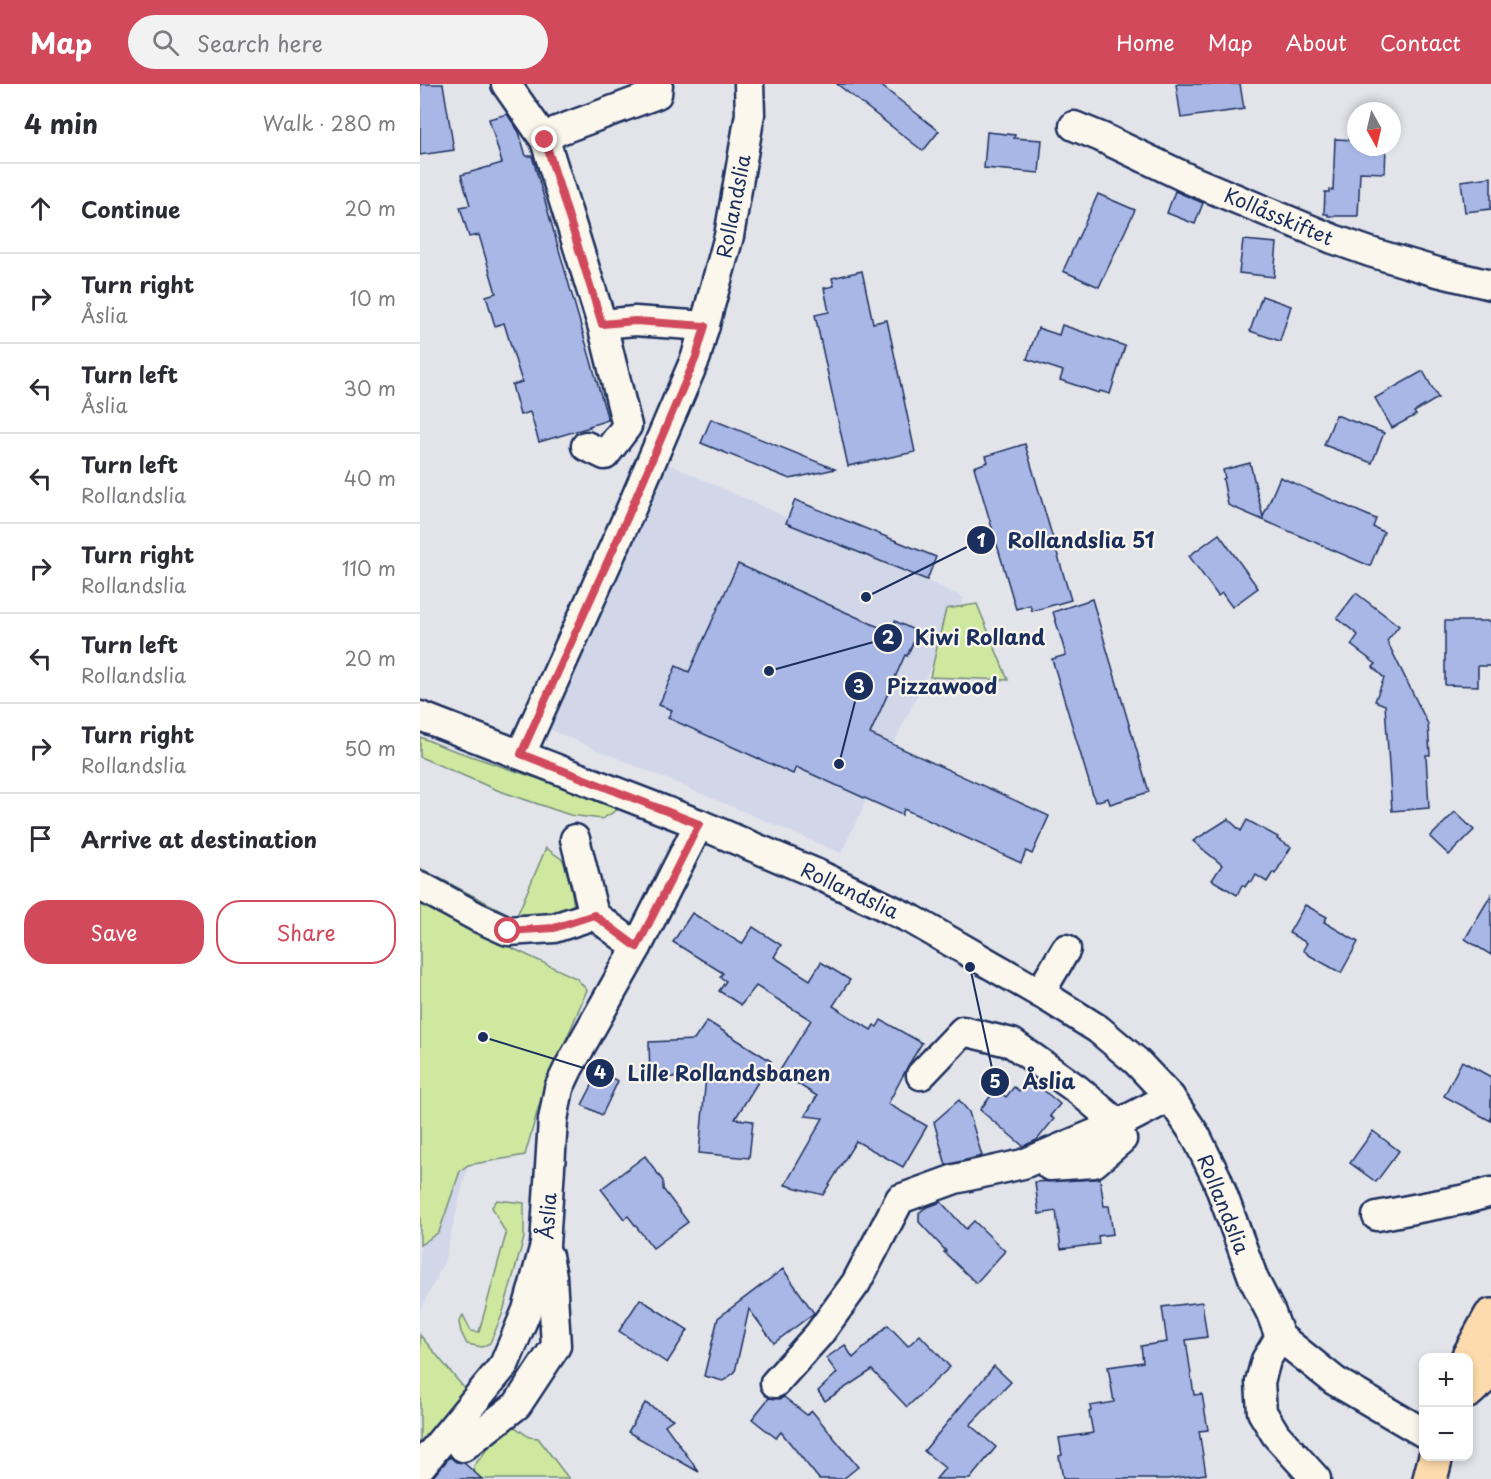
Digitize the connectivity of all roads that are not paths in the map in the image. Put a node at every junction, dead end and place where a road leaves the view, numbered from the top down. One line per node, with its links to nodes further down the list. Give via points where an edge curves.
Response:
1 (506, 84): 5 (street)
2 (658, 84): 5 (street, via 657,94 557,131)
3 (749, 84): 8 (street, Rollandslia, via 750,114 729,236)
4 (1074, 126): 6 (street, Kollåsskiftet, via 1333,239)
5 (545, 140): 7 (street)
6 (1491, 285)
7 (602, 324): 8 (street, via 635,321); 9 (street, via 627,426 605,455)
8 (705, 326): 11 (street, Rollandslia, via 696,357 628,516)
9 (586, 446)
10 (420, 716): 11 (street)
11 (521, 754): 12 (street, Rollandslia)
12 (699, 824): 16 (street, Åslia); 18 (street, Rollandslia, via 906,917)
13 (575, 839): 15 (street)
14 (420, 886): 15 (street, via 508,931 554,928)
15 (594, 915): 16 (street)
16 (637, 947): 25 (street, Åslia, via 559,1088 553,1120)
17 (1066, 948): 18 (street)
18 (1040, 993): 20 (street, Rollandslia, via 1098,1029)
19 (921, 1075): 21 (street, via 963,1031 1012,1043)
20 (1170, 1097): 21 (street); 27 (street, Rollandslia, via 1196,1136 1217,1179 1254,1280)
21 (1118, 1124): 22 (street, via 1122,1139 1094,1163); 30 (street, via 1023,1164 955,1179 900,1198 856,1282 819,1334)
22 (1050, 1166)
23 (1491, 1192): 24 (street)
24 (1377, 1216)
25 (545, 1245): 33 (street, via 552,1276 556,1346 517,1405); 35 (street, Åslia, via 527,1310 504,1365)
26 (1491, 1316): 28 (main road)
27 (1280, 1337): 32 (street, Rollandslia, via 1335,1381); 36 (street, via 1266,1360 1260,1382 1262,1412 1276,1435)
28 (1471, 1353)
29 (1491, 1370): 31 (main road)
30 (775, 1383)
31 (1473, 1386)
32 (1419, 1430)
33 (463, 1447)
34 (1435, 1461): 37 (main road)
35 (420, 1467)
36 (1316, 1479)
37 (1430, 1479)

